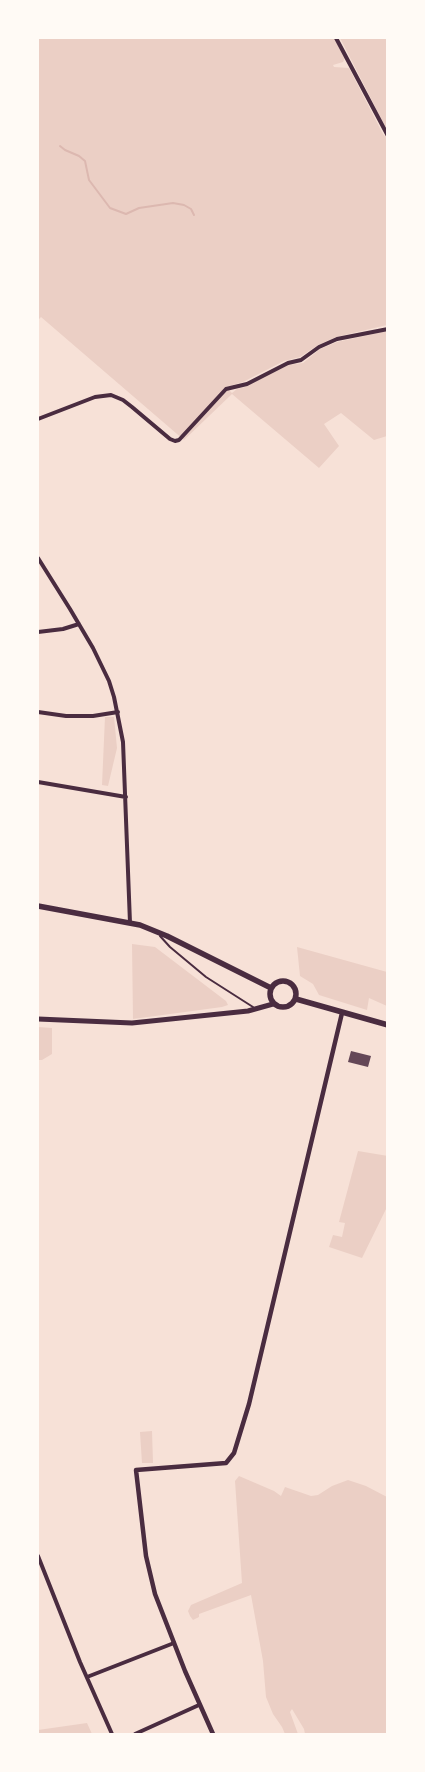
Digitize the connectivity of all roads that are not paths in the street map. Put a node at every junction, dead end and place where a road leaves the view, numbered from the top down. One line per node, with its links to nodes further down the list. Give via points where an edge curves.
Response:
1 (336, 38): 2 (street)
2 (388, 136)
3 (388, 329): 4 (street, via 337,340 319,347 301,360 226,390 179,440 170,439 123,400 111,395 95,397)
4 (38, 419)
5 (38, 558): 6 (street)
6 (80, 624): 7 (street); 9 (street, via 109,681)
7 (38, 632)
8 (38, 712): 9 (street, via 93,716)
9 (118, 712): 11 (street)
10 (38, 782): 11 (street)
11 (126, 797): 13 (street)
12 (38, 906): 13 (main road)
13 (130, 923): 14 (main road)
14 (157, 932): 15 (main road); 18 (lane, via 206,977)
15 (271, 988): 16 (main road, via 282,981 289,982 294,986); 17 (main road)
16 (296, 999): 17 (main road, via 285,1008); 19 (main road)
17 (273, 1004): 18 (main road)
18 (255, 1008): 20 (main road, via 132,1023)
19 (342, 1013): 21 (main road); 23 (street, via 249,1404 234,1453 226,1463 136,1470 146,1556 155,1594)
20 (38, 1019)
21 (388, 1025)
22 (38, 1556): 24 (street)
23 (174, 1643): 24 (street); 25 (street)
24 (87, 1677): 26 (street)
25 (199, 1705): 27 (street); 28 (street)
26 (112, 1734)
27 (135, 1734)
28 (213, 1734)

